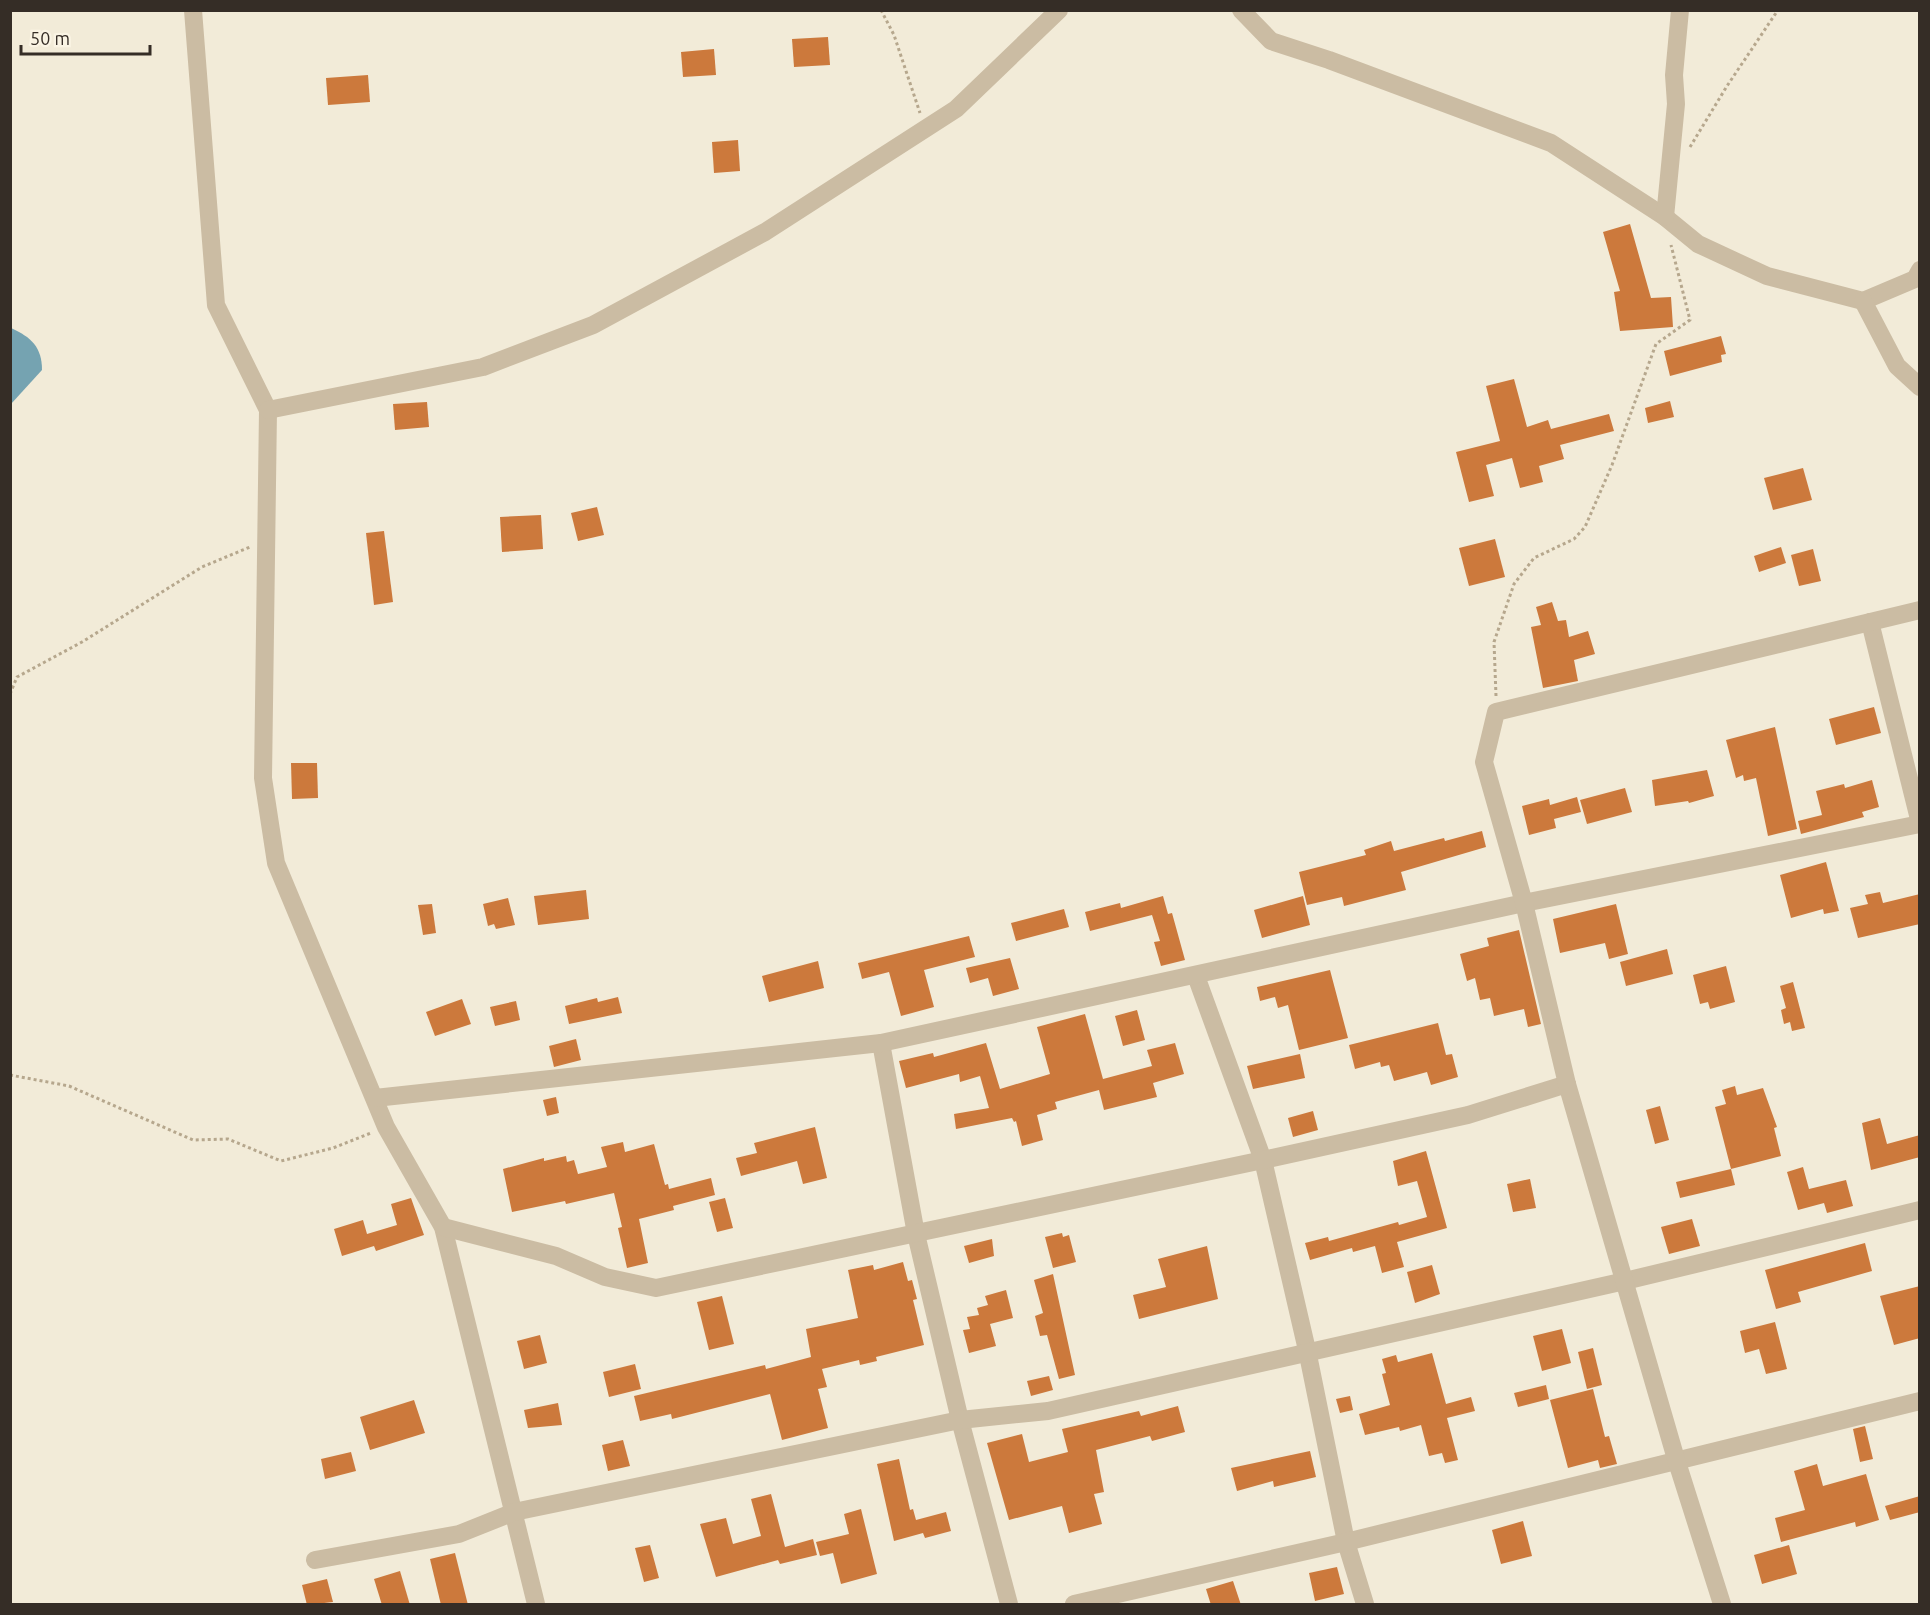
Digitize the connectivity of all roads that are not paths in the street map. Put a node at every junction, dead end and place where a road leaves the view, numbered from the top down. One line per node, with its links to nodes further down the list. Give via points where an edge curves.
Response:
1 (194, 10): 9 (street, via 216,305)
2 (1059, 10): 9 (street, via 956,109 765,232 593,325 483,367)
3 (1241, 10): 5 (street, via 1271,41 1551,143)
4 (1680, 10): 5 (street)
5 (1665, 217): 7 (street, via 1698,244 1767,276)
6 (1920, 270): 7 (street, via 1915,279)
7 (1863, 302): 8 (street, via 1898,366)
8 (1920, 387)
9 (268, 410): 17 (street, via 262,778 276,863)
10 (1920, 610): 11 (street)
11 (1870, 622): 12 (street); 13 (street, via 1496,712 1484,762)
12 (1920, 823): 13 (street)
13 (1524, 903): 14 (street); 16 (street)
14 (1196, 976): 15 (street); 18 (street)
15 (881, 1043): 17 (street); 21 (street)
16 (1567, 1084): 18 (street, via 1468,1115); 22 (street)
17 (375, 1098): 20 (street, via 386,1126)
18 (1263, 1160): 21 (street); 23 (street)
19 (1920, 1210): 22 (street)
20 (443, 1227): 21 (street, via 556,1256 605,1277 656,1288); 27 (street)
21 (916, 1234): 25 (street)
22 (1625, 1281): 23 (street); 26 (street)
23 (1307, 1350): 25 (street, via 1047,1411); 28 (street)
24 (1920, 1401): 26 (street)
25 (960, 1420): 27 (street); 31 (street)
26 (1676, 1459): 28 (street); 34 (street)
27 (514, 1512): 29 (street, via 459,1534); 30 (street)
28 (1346, 1542): 32 (street); 33 (street)
29 (315, 1560)
30 (536, 1605)
31 (1010, 1605)
32 (1074, 1605)
33 (1365, 1605)
34 (1722, 1605)

